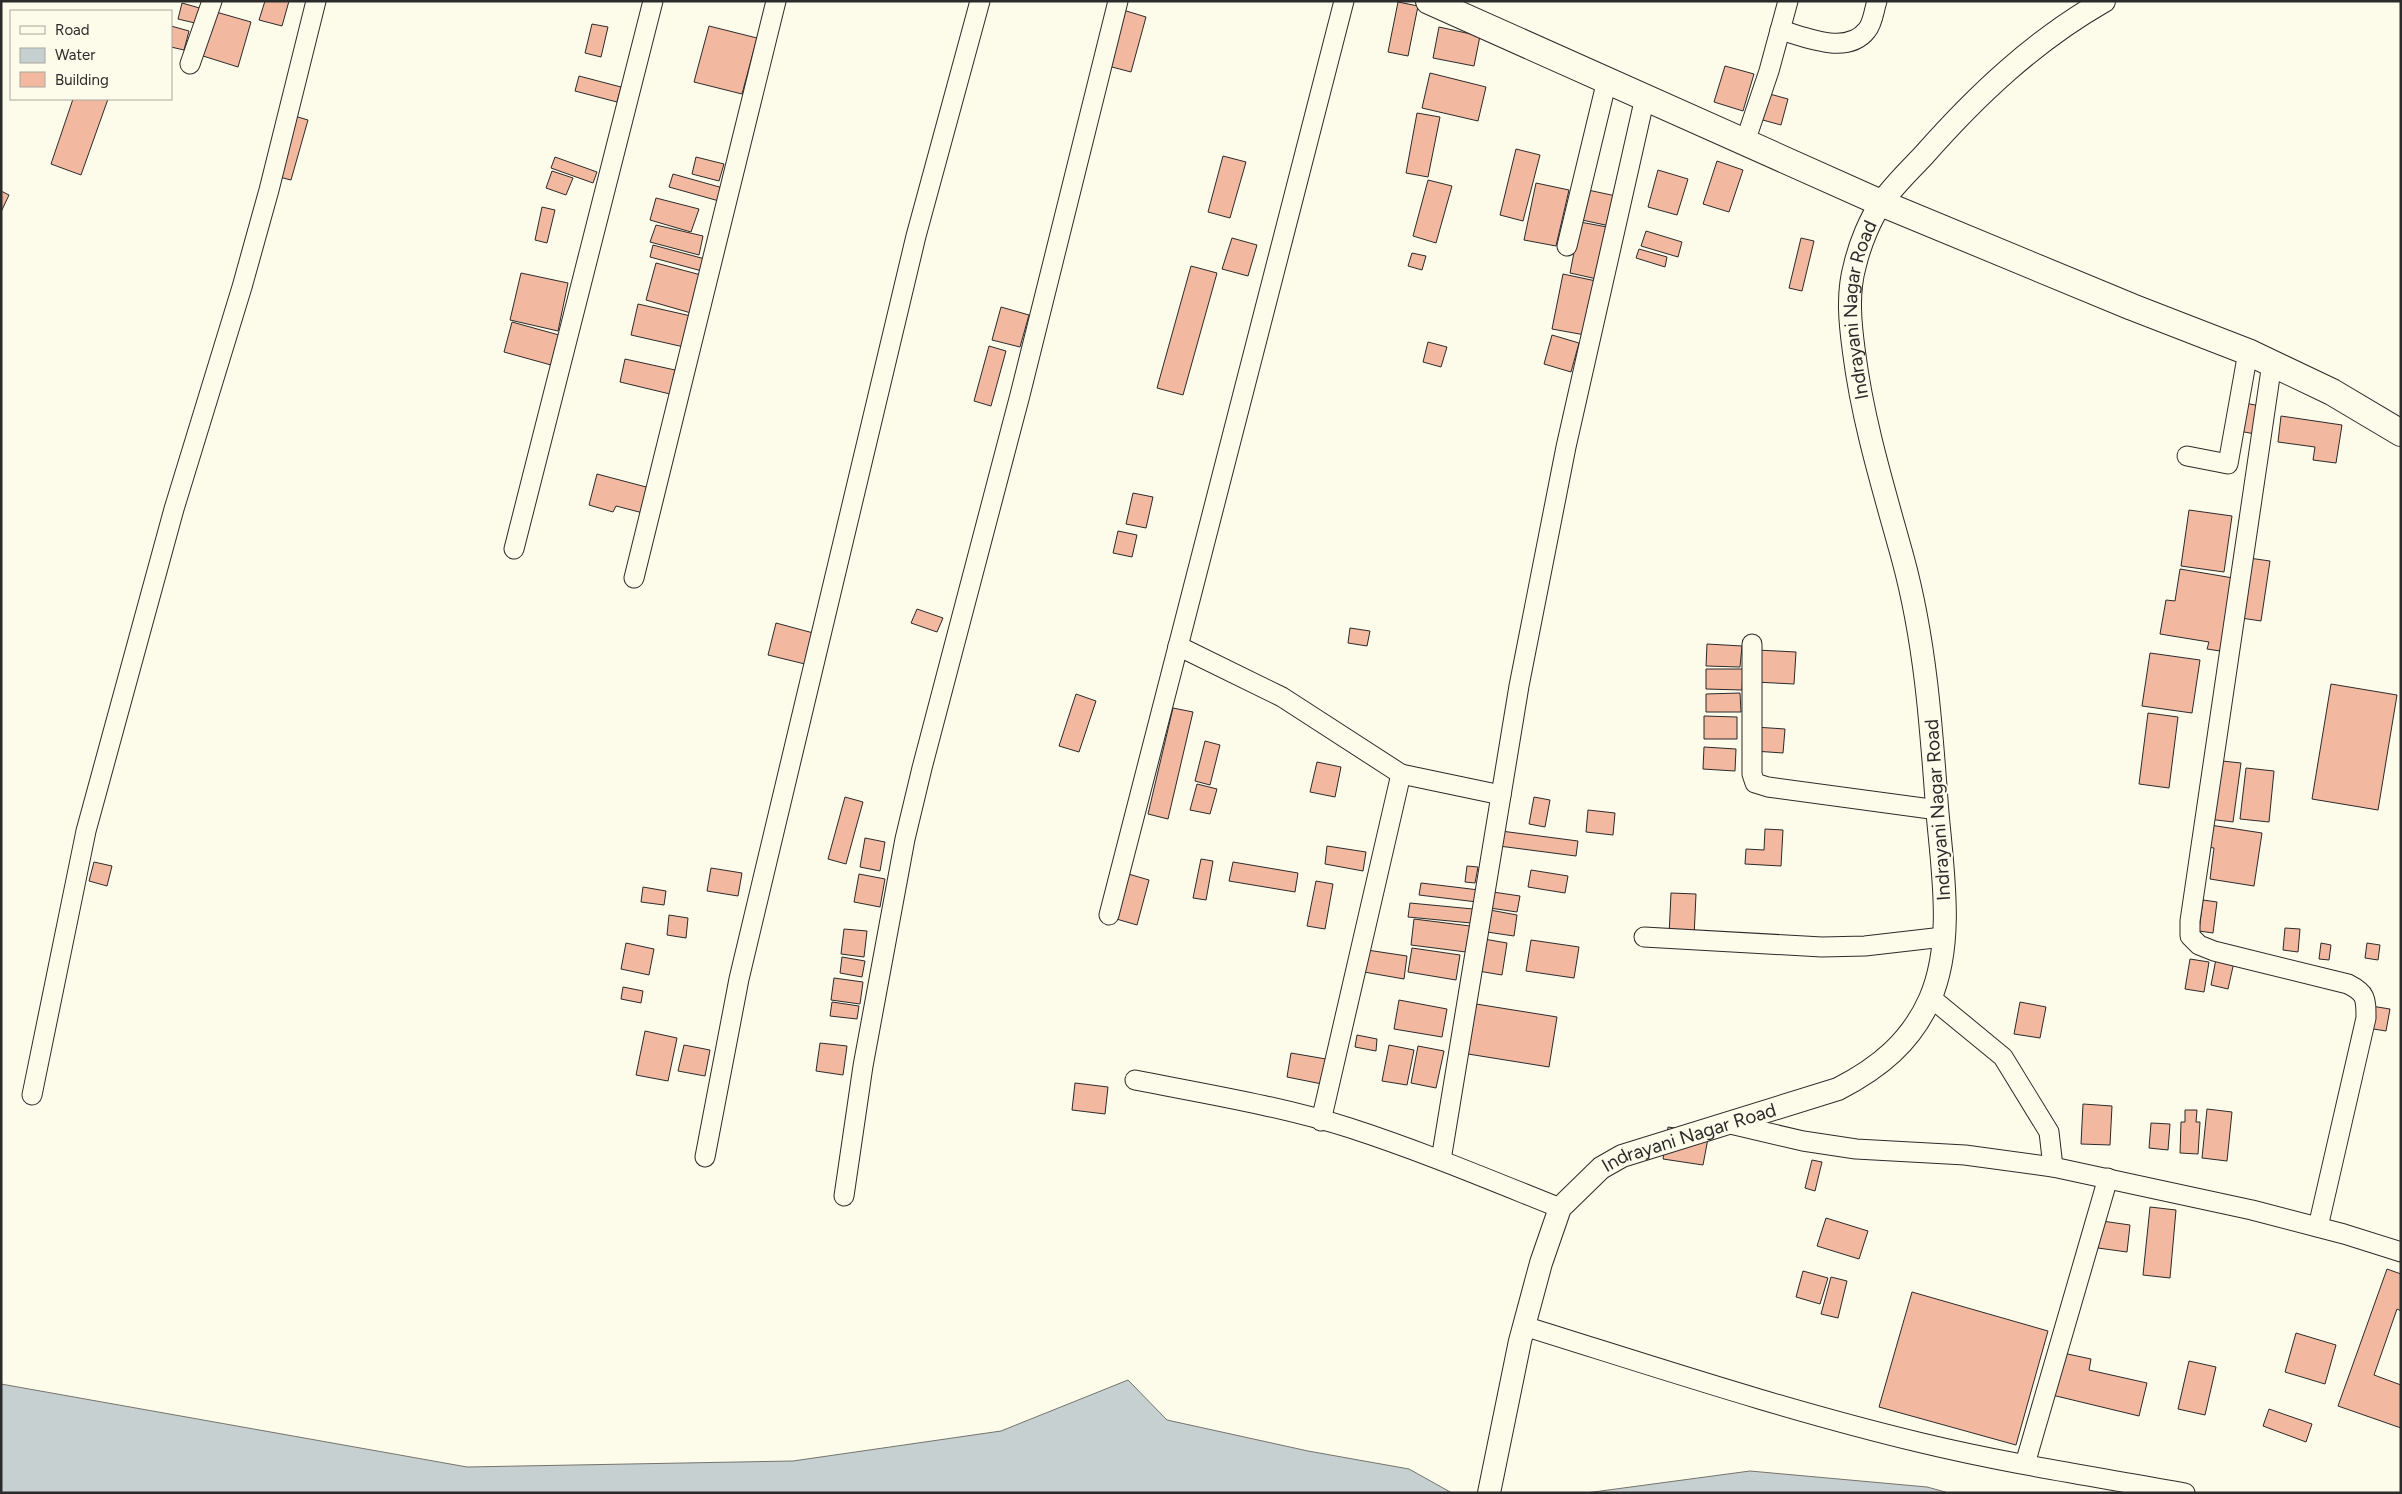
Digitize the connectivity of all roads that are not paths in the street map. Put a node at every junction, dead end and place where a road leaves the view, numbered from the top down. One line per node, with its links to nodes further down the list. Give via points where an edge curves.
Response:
1 (212, 1): 13 (street)
2 (316, 1): 35 (street, via 270,190 174,508 86,831)
3 (653, 1): 23 (street)
4 (776, 1): 24 (street)
5 (980, 1): 38 (street, via 916,236 741,970)
6 (1118, 1): 42 (street, via 1023,386 907,830 868,1038)
7 (1344, 1): 26 (street)
8 (1429, 1): 14 (main road)
9 (1788, 1): 12 (street)
10 (1877, 1): 12 (street, via 1869,29 1850,43 1835,44)
11 (2104, 1): 17 (street, Indrayani Nagar Road, via 2067,23 2021,58 1975,100)
12 (1780, 30): 16 (street)
13 (190, 64)
14 (1607, 80): 15 (main road); 18 (street)
15 (1645, 97): 16 (main road); 28 (street, via 1566,447)
16 (1745, 142): 17 (main road)
17 (1881, 203): 19 (main road, via 2123,304); 29 (street, Indrayani Nagar Road, via 1860,247 1854,269 1851,330 1859,389 1875,461 1904,561 1919,629 1928,688)
18 (1567, 246)
19 (2248, 352): 20 (main road); 22 (street, via 2228,464)
20 (2272, 363): 21 (main road, via 2332,392); 44 (street, via 2190,936 2199,945 2214,951 2348,984 2362,991 2366,1018)
21 (2401, 433)
22 (2186, 456)
23 (514, 549)
24 (634, 578)
25 (1752, 644): 29 (street, via 1752,774 1755,783)
26 (1178, 646): 27 (street, via 1282,697); 30 (street)
27 (1401, 774): 28 (street); 36 (street)
28 (1501, 795): 39 (street)
29 (1938, 810): 32 (street, Indrayani Nagar Road)
30 (1109, 915)
31 (1644, 937): 32 (street, via 1822,947 1865,946)
32 (1943, 937): 33 (street, Indrayani Nagar Road, via 1941,960)
33 (1930, 997): 37 (street, Indrayani Nagar Road, via 1914,1029 1899,1048 1865,1075 1838,1089); 40 (street, via 2003,1057 2050,1132)
34 (1135, 1080): 36 (street)
35 (32, 1094)
36 (1321, 1121): 39 (street)
37 (1726, 1123): 40 (street, via 1803,1141 1856,1149 1965,1155); 43 (street, Indrayani Nagar Road, via 1622,1156 1601,1168)
38 (705, 1157)
39 (1441, 1160): 43 (street)
40 (2053, 1167): 41 (street)
41 (2108, 1178): 44 (street); 47 (street)
42 (844, 1196)
43 (1560, 1208): 46 (street, Indrayani Nagar Road)
44 (2318, 1227): 45 (street)
45 (2401, 1252)
46 (1522, 1333): 47 (street, via 1911,1440); 48 (street, Indrayani Nagar Road)
47 (2025, 1464): 49 (street)
48 (1489, 1493)
49 (2185, 1493)

